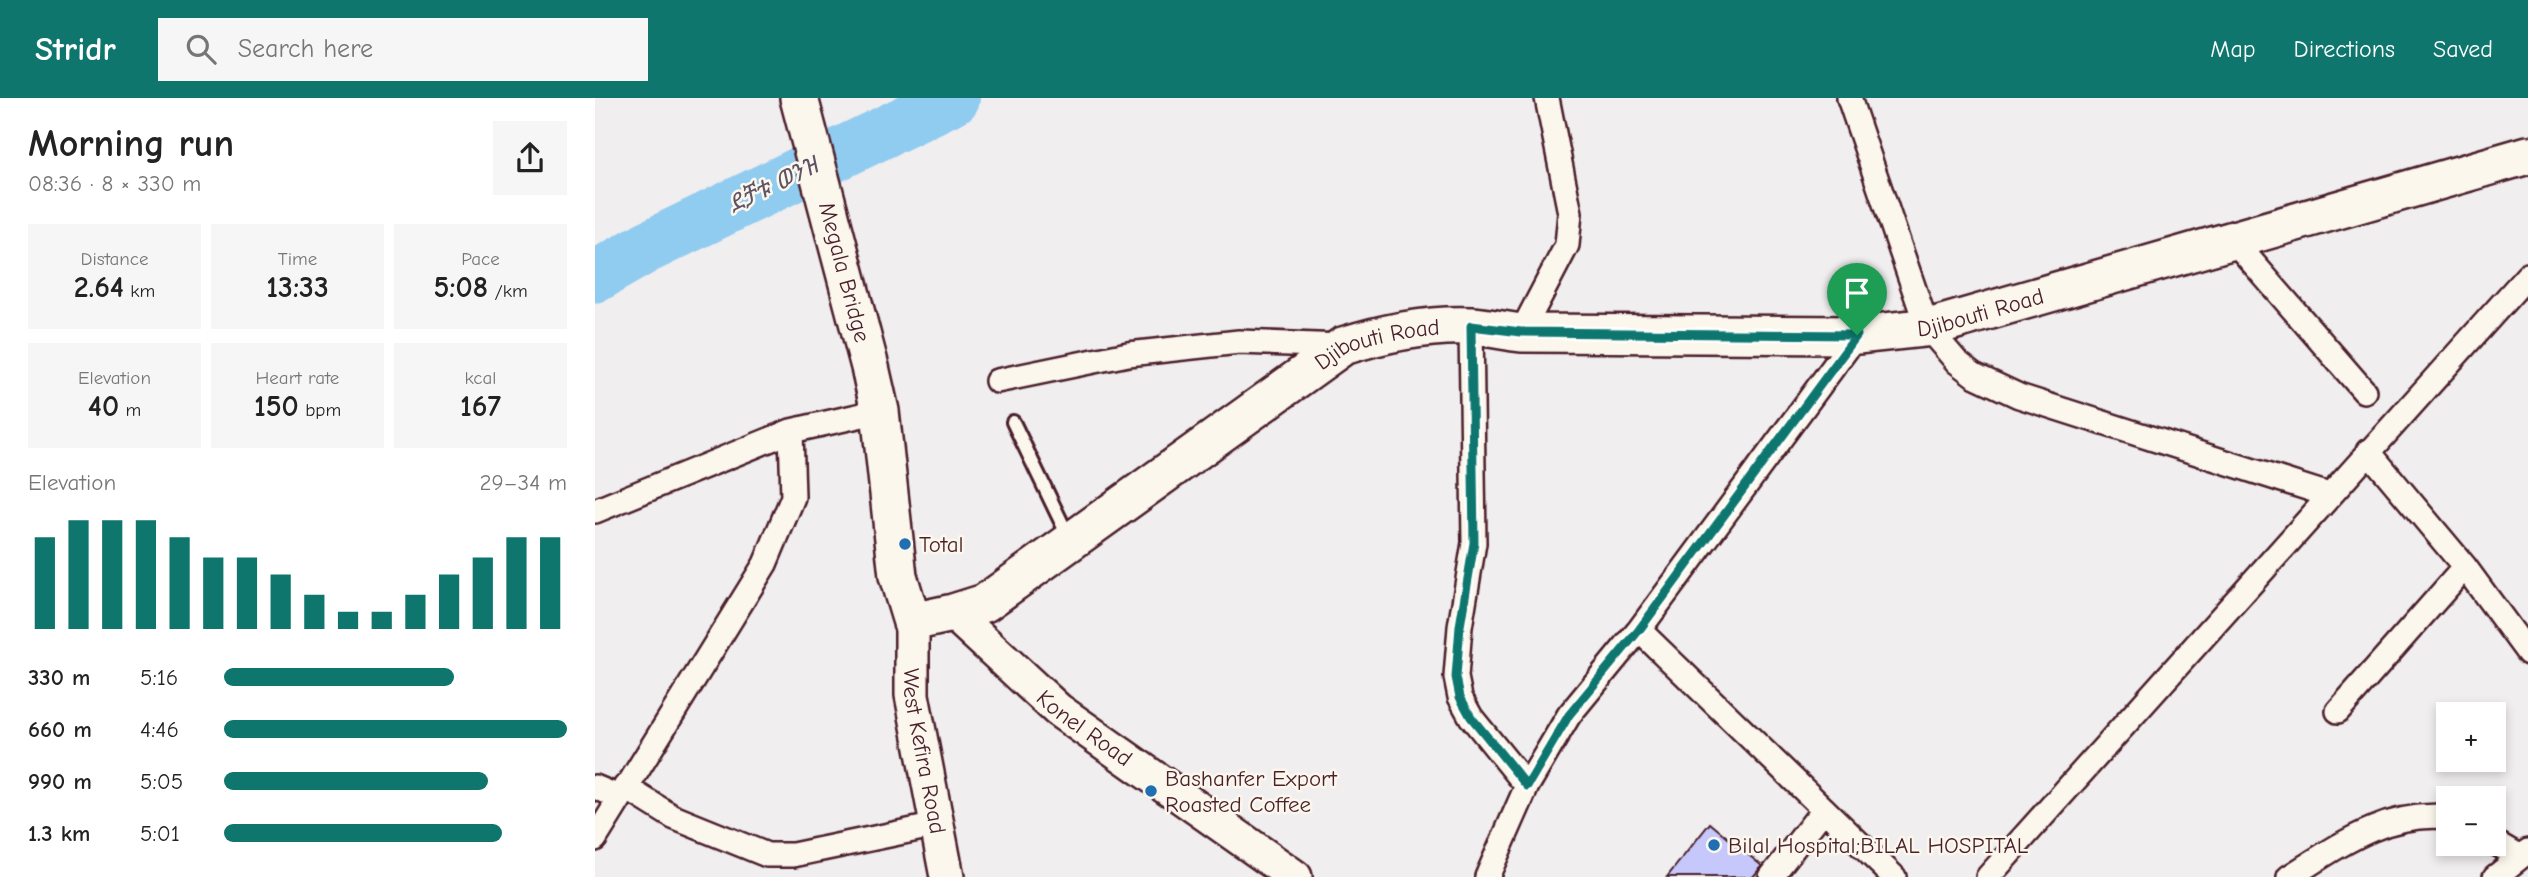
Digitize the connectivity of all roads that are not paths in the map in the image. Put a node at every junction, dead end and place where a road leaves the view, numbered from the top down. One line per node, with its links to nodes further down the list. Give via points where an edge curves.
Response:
1 (799, 98): 14 (main road, Megala Bridge)
2 (1547, 98): 9 (street, via 1570,213 1567,245)
3 (1849, 98): 8 (street)
4 (2528, 155): 5 (main road, Djibouti Road)
5 (2233, 240): 8 (main road, Djibouti Road); 13 (street)
6 (2528, 275): 17 (street)
7 (1471, 326): 9 (main road, Djibouti Road); 11 (main road, Djibouti Road, via 1378,335); 28 (street, via 1474,543 1456,677 1471,717)
8 (1927, 327): 10 (main road, Djibouti Road); 18 (street, via 1974,375 2019,396)
9 (1521, 332): 10 (main road, Djibouti Road)
10 (1857, 335): 25 (street)
11 (1343, 346): 12 (street, via 1239,342 1128,354); 20 (main road, Djibouti Road)
12 (997, 381)
13 (2364, 391)
14 (880, 411): 16 (street); 23 (main road, Megala Bridge, via 898,576)
15 (1013, 422): 20 (lane)
16 (791, 430): 19 (street); 30 (street, via 793,497 765,564)
17 (2368, 451): 18 (street); 21 (street)
18 (2329, 495): 42 (street)
19 (595, 511)
20 (1071, 542): 22 (main road, Djibouti Road, via 985,603)
21 (2465, 567): 24 (street); 27 (street)
22 (953, 613): 23 (main road, Djibouti Road); 38 (main road, Konel Road, via 1058,710)
23 (912, 622): 33 (main road, West Kefira Road, via 912,695)
24 (2520, 629): 26 (street)
25 (1639, 630): 28 (street, via 1569,715); 31 (street)
26 (2528, 653)
27 (2338, 711)
28 (1527, 786): 39 (street)
29 (595, 787): 30 (street)
30 (622, 792): 33 (street, via 767,855 793,855); 34 (street)
31 (1824, 809): 40 (street); 41 (street)
32 (2436, 816): 43 (street, via 2374,828)
33 (937, 825): 37 (main road, West Kefira Road)
34 (595, 839)
35 (2506, 847): 36 (street)
36 (2524, 854): 44 (street)
37 (947, 876)
38 (1295, 877)
39 (1487, 877)
40 (1771, 877)
41 (1895, 877)
42 (1988, 877)
43 (2289, 877)
44 (2495, 877)

